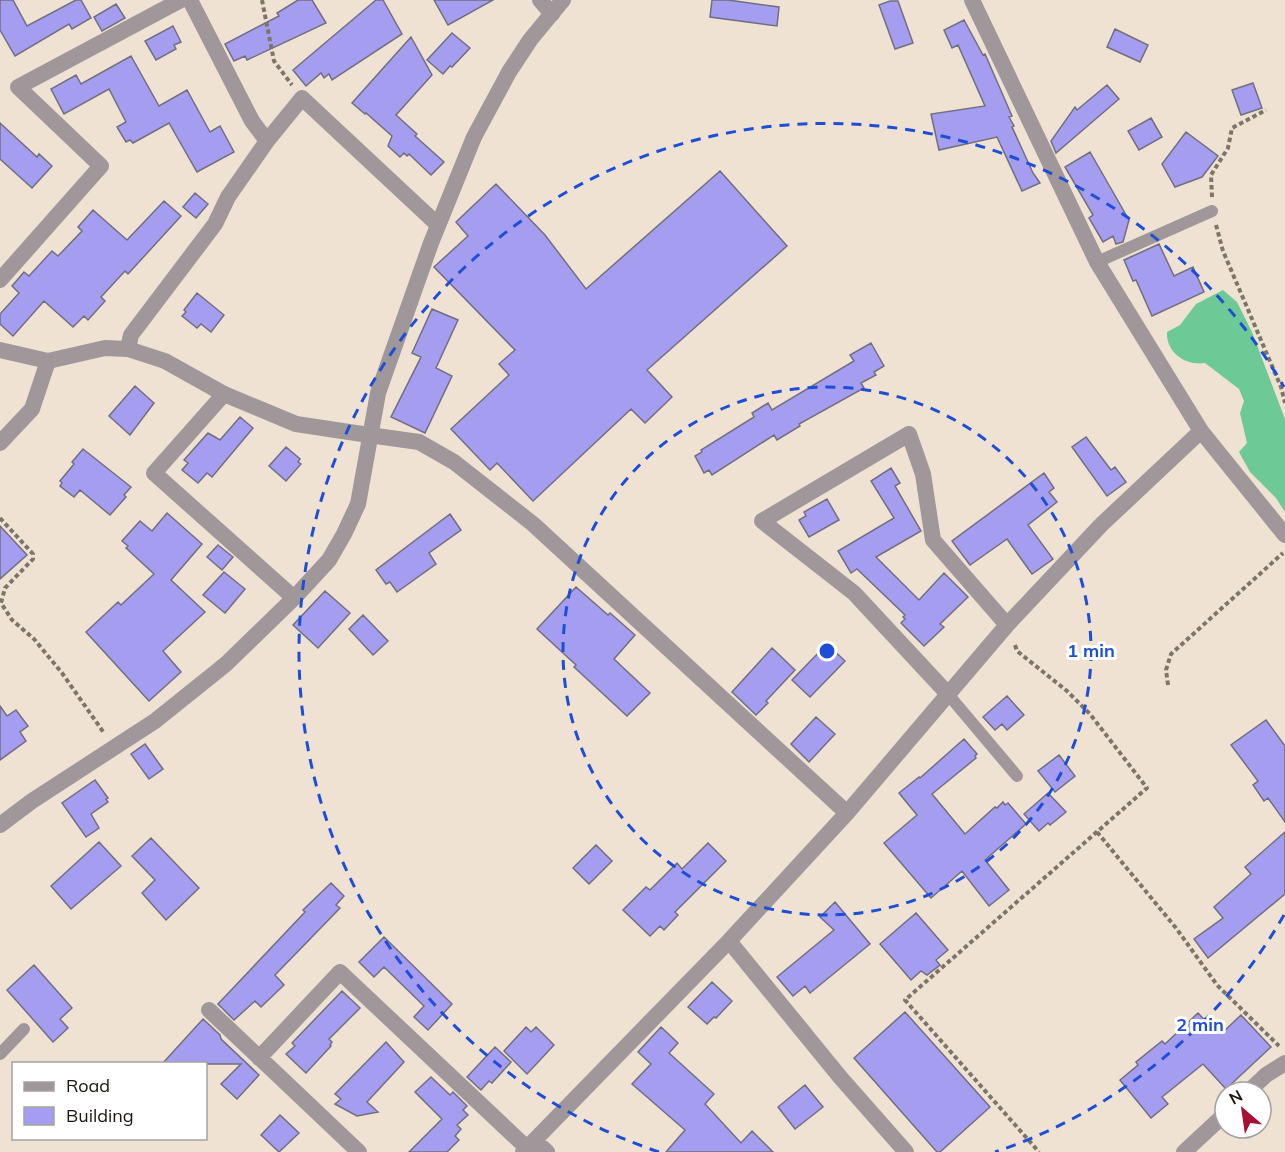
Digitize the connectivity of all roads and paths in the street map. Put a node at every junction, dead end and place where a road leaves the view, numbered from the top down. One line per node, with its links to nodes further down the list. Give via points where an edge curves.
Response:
1 (262, 0): 7 (path, via 274,62)
2 (540, 0): 6 (street)
3 (563, 0): 6 (street)
4 (972, 0): 12 (street)
5 (181, 1): 9 (street); 13 (street, via 18,87 101,166)
6 (552, 14): 11 (street, via 525,48 493,100)
7 (302, 98): 9 (street); 11 (street)
8 (1266, 110): 10 (path, via 1232,128 1228,148 1211,175)
9 (267, 141): 14 (street, via 228,197 215,224 131,335)
10 (1212, 211): 12 (lane); 18 (path, via 1223,251)
11 (438, 225): 20 (street, via 378,393)
12 (1097, 262): 19 (street)
13 (0, 280)
14 (128, 349): 16 (street, via 105,348); 17 (street, via 165,361)
15 (0, 350): 16 (street)
16 (48, 360): 21 (street, via 33,409)
17 (224, 394): 20 (street, via 296,424); 25 (street, via 154,473)
18 (1285, 403)
19 (1201, 431): 23 (street); 26 (street, via 1101,525)
20 (369, 435): 25 (street, via 357,504 344,534 329,560); 31 (street, via 419,442 454,462 533,524)
21 (0, 443)
22 (0, 518): 29 (path, via 33,554 33,559 5,588 1,603 62,673)
23 (1284, 533)
24 (1285, 552): 27 (path, via 1171,654 1166,670)
25 (294, 598): 29 (street, via 226,664)
26 (1007, 625): 28 (street); 28 (street, via 933,540 923,474 909,435 762,521 854,593); 33 (path, via 1017,651 1090,714 1146,788)
27 (1168, 685)
28 (947, 693): 30 (lane); 31 (street)
29 (115, 748): 32 (street)
30 (1017, 776)
31 (846, 813): 34 (street)
32 (0, 825)
33 (1097, 832): 37 (path, via 1217,985); 46 (path, via 905,1000)
34 (729, 941): 43 (street); 45 (street)
35 (210, 1010): 39 (street)
36 (24, 1029): 38 (lane)
37 (1285, 1051)
38 (0, 1054)
39 (259, 1058): 43 (street, via 340,972); 44 (street)
40 (1285, 1063): 41 (street)
41 (1261, 1080)
42 (1213, 1125): 47 (street)
43 (533, 1148)
44 (358, 1152)
45 (906, 1152)
46 (1039, 1152)
47 (1184, 1152)

